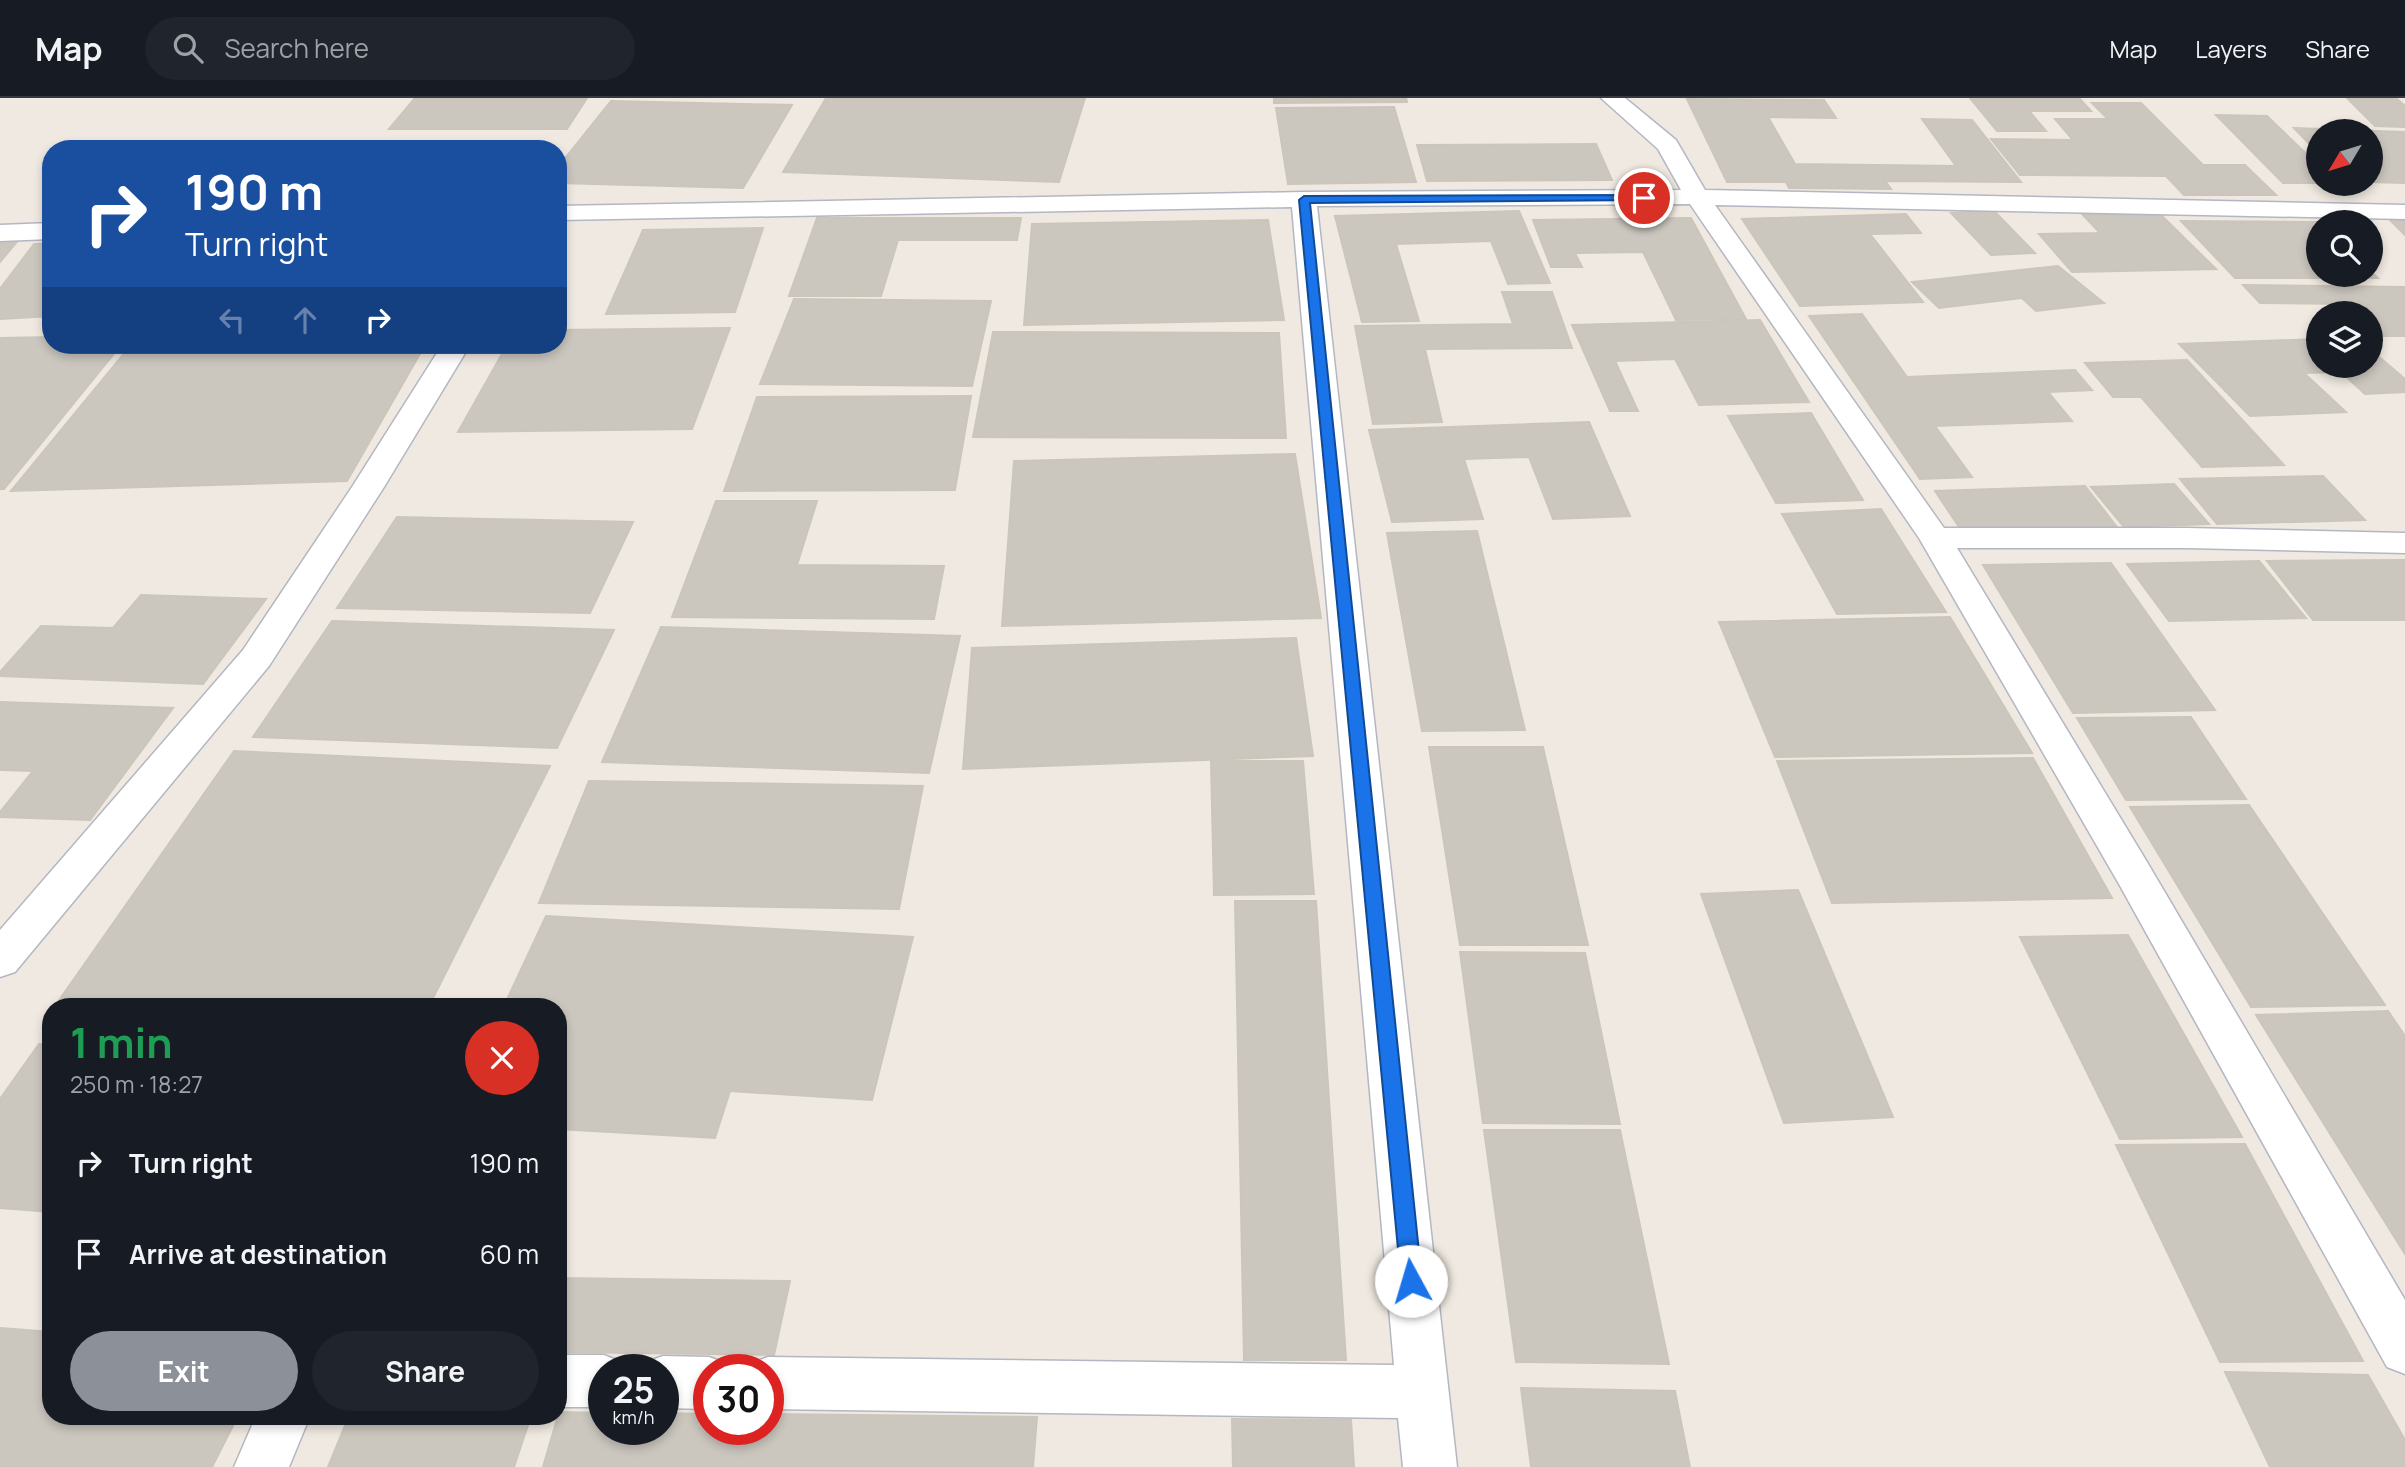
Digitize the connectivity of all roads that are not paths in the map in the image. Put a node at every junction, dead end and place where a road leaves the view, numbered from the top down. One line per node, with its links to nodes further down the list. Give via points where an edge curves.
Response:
1 (1612, 98): 2 (street, via 1668,145)
2 (1697, 197): 3 (street); 4 (street); 9 (street)
3 (1304, 200): 5 (street); 16 (street)
4 (2405, 212)
5 (567, 213)
6 (42, 231): 7 (street)
7 (0, 233)
8 (450, 354): 11 (street, via 256,658)
9 (1935, 538): 10 (street); 12 (street)
10 (2405, 543)
11 (0, 960)
12 (2405, 1349)
13 (567, 1381): 14 (street)
14 (588, 1381)
15 (784, 1383): 16 (street)
16 (1422, 1392): 19 (street)
17 (279, 1425): 18 (street)
18 (261, 1467)
19 (1430, 1467)

